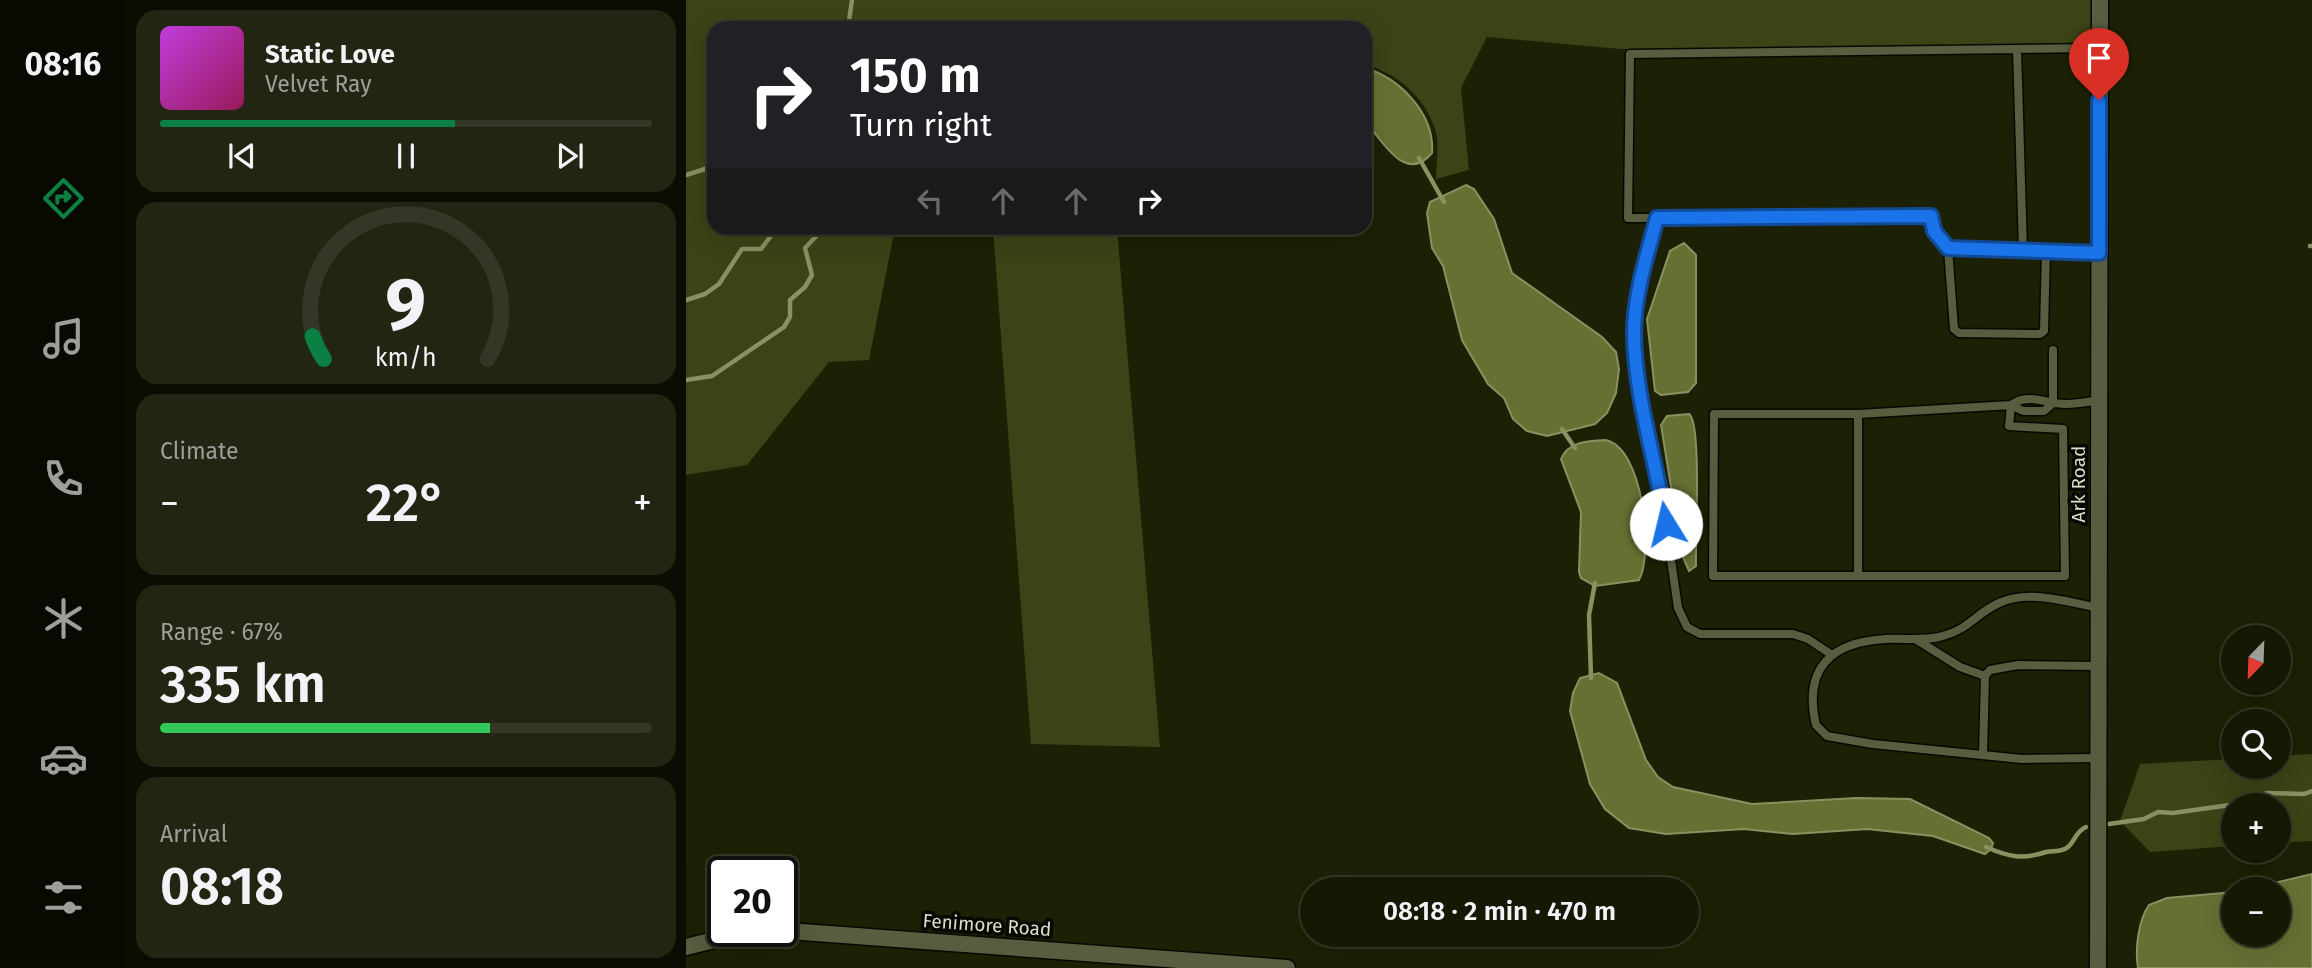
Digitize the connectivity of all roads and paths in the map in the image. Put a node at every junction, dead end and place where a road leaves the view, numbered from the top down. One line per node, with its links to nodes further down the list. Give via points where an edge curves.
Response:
1 (2100, 0): 2 (street, Ark Road)
2 (2100, 48): 3 (lane); 8 (street, Ark Road)
3 (2017, 49): 4 (lane, via 1630,54 1628,218); 6 (lane)
4 (1657, 218): 5 (lane, via 1931,216 1934,231); 17 (lane, via 1634,334 1678,608 1687,627 1700,634 1793,634)
5 (1948, 248): 6 (lane); 7 (lane, via 1954,329 1959,333 2044,331)
6 (2023, 250): 7 (lane)
7 (2046, 251): 8 (lane)
8 (2099, 253): 10 (street, Ark Road)
9 (2053, 351): 11 (lane)
10 (2099, 400): 11 (lane); 15 (street, Ark Road)
11 (2053, 403): 12 (lane, via 2044,411 2023,411)
12 (2011, 405): 13 (lane); 14 (lane, via 2009,426 2063,429 2065,576)
13 (1858, 414): 14 (lane); 14 (lane, via 1714,414 1713,576)
14 (1858, 576)
15 (2099, 608): 16 (lane, via 2016,597 1998,603 1968,627); 18 (street, Ark Road)
16 (1917, 640): 17 (lane, via 1856,644); 19 (lane, via 1960,667)
17 (1832, 655): 20 (lane, via 1815,676 1813,694 1816,725 1827,736)
18 (2099, 666): 19 (lane, via 2018,665 1990,670); 21 (street, Ark Road)
19 (1985, 676): 20 (lane)
20 (1983, 754): 21 (lane, via 2022,759)
21 (2098, 758): 24 (street, Ark Road)
22 (686, 947): 23 (street, Fenimore Road, via 742,933 812,932)
23 (1287, 968)
24 (2098, 968)

